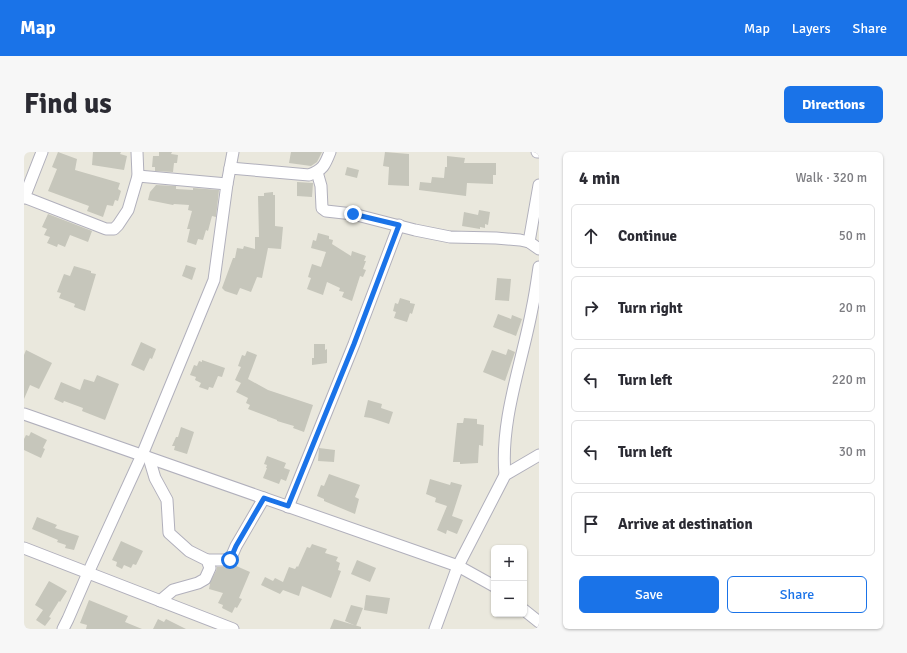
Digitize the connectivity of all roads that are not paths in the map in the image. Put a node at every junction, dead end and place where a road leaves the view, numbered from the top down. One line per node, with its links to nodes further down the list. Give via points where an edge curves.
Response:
1 (42, 152): 10 (street)
2 (137, 152): 7 (street)
3 (233, 152): 5 (street)
4 (330, 152): 6 (street, via 325,164)
5 (230, 168): 6 (street, via 309,175); 8 (street)
6 (317, 172): 11 (street, via 321,186 322,208 326,211 353,214)
7 (138, 176): 8 (street); 10 (street, via 128,210 114,229 106,229)
8 (227, 184): 17 (street, via 214,280)
9 (539, 185): 12 (street)
10 (24, 198)
11 (399, 225): 12 (street, via 450,238 496,238); 20 (street)
12 (529, 242): 13 (street)
13 (539, 249)
14 (539, 267): 18 (street, via 532,310 515,380 506,436)
15 (24, 414): 17 (street)
16 (539, 455): 18 (street)
17 (146, 457): 19 (street); 22 (street, via 167,500 168,533 189,551); 24 (street)
18 (505, 476): 23 (street)
19 (264, 498): 20 (street); 22 (street, via 230,560)
20 (288, 506): 23 (street)
21 (24, 548): 24 (street)
22 (206, 560): 26 (street, via 210,568 205,579 173,590)
23 (458, 566): 25 (street); 31 (street)
24 (88, 573): 26 (street); 29 (street)
25 (491, 584)
26 (160, 601): 30 (street)
27 (527, 612): 28 (street)
28 (539, 622)
29 (63, 629)
30 (233, 629)
31 (435, 629)

